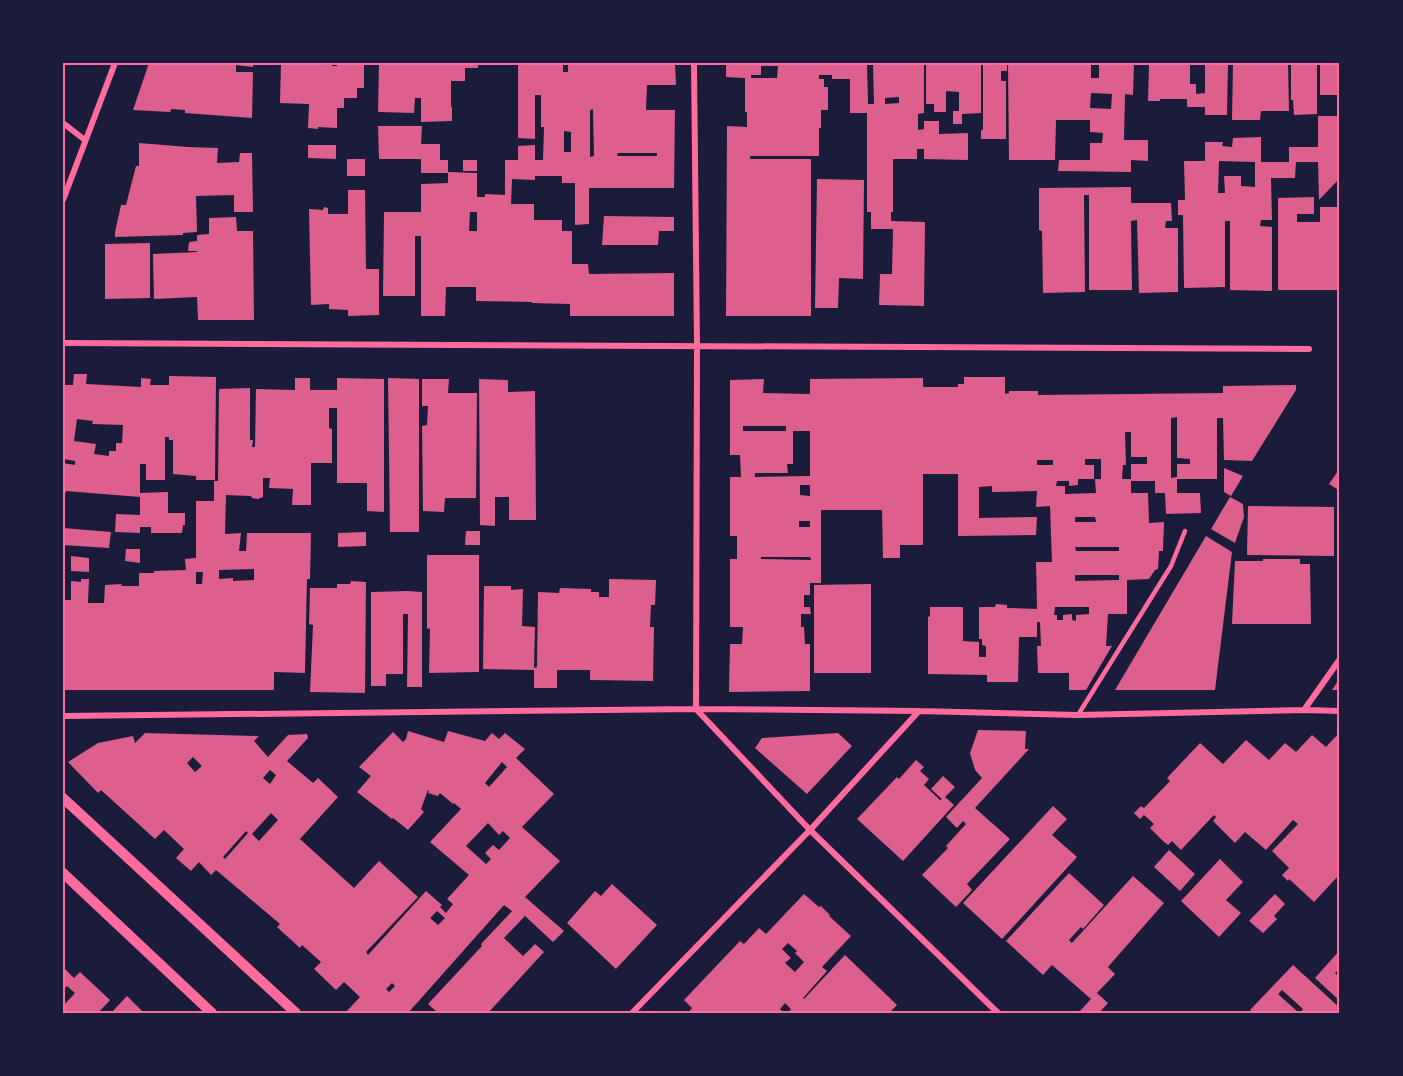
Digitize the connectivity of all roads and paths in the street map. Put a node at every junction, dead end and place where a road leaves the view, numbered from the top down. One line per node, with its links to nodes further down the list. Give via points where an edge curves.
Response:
1 (115, 63): 4 (street)
2 (694, 63): 7 (street)
3 (63, 123): 4 (street)
4 (85, 140): 5 (street)
5 (63, 200)
6 (63, 343): 7 (street)
7 (698, 347): 8 (street); 11 (street)
8 (1309, 349)
9 (1185, 531): 15 (lane, via 1170,566)
10 (1340, 659): 12 (street)
11 (696, 709): 13 (street); 16 (street); 18 (street)
12 (1304, 710): 14 (street); 15 (street)
13 (919, 711): 15 (street); 18 (street)
14 (1340, 711)
15 (1078, 714)
16 (63, 716)
17 (63, 798): 21 (street)
18 (810, 830): 22 (street); 23 (street)
19 (63, 873): 20 (street)
20 (212, 1013)
21 (296, 1013)
22 (632, 1013)
23 (998, 1013)

